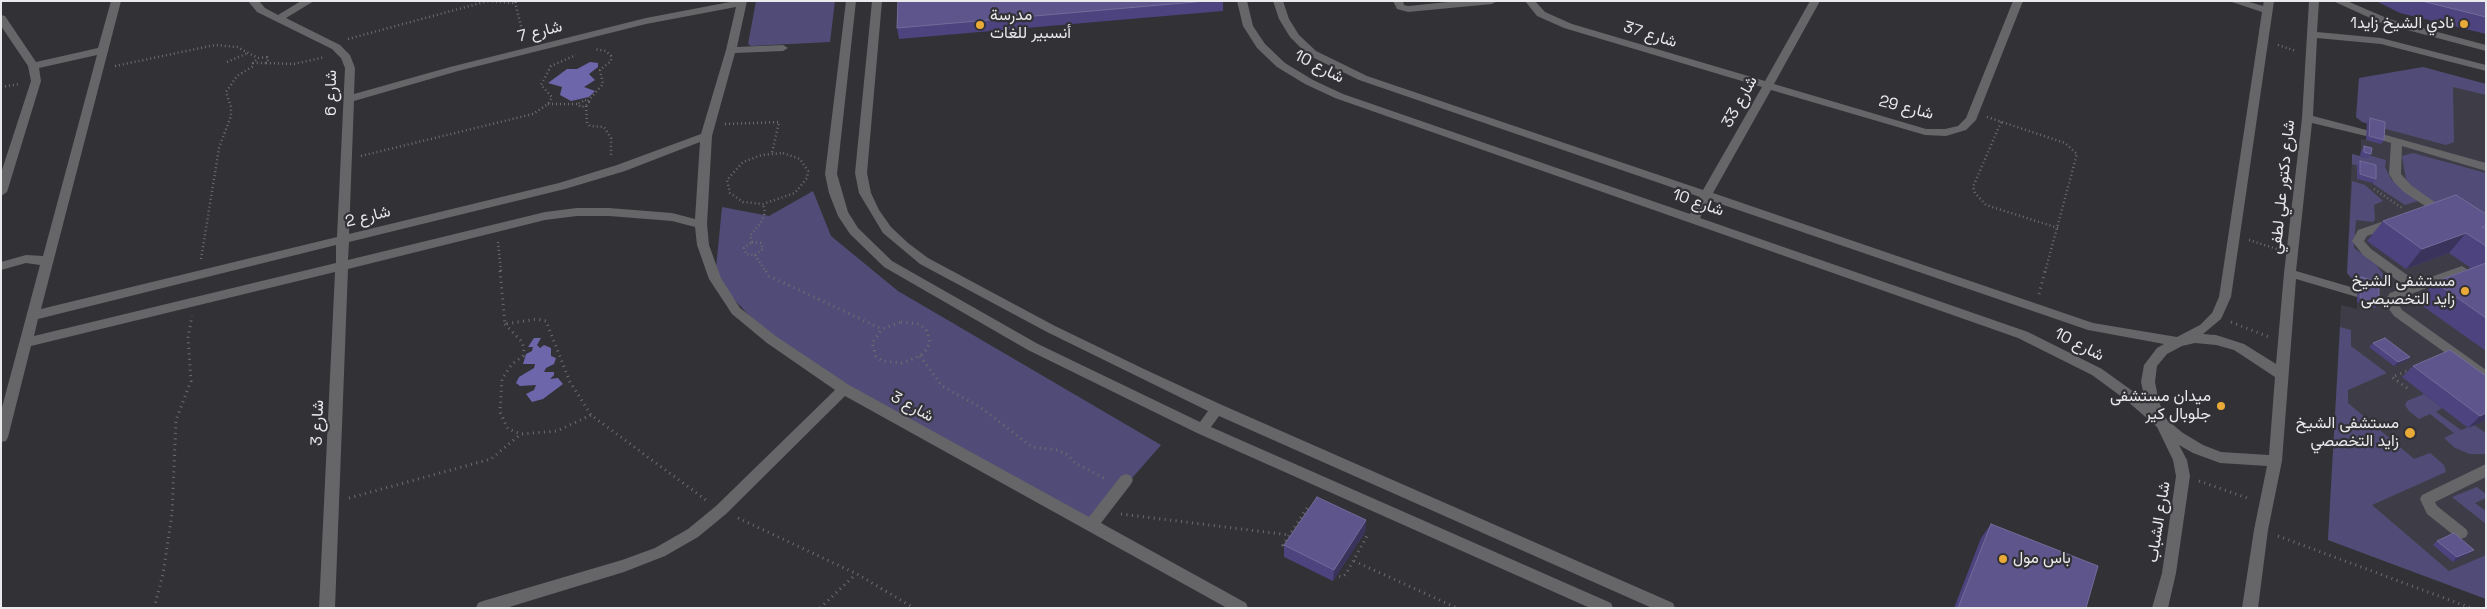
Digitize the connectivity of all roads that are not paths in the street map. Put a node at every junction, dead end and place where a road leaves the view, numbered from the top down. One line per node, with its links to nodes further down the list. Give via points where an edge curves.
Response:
1 (116, 1): 23 (street)
2 (253, 1): 19 (street, شارع 6, via 261,10)
3 (309, 1): 19 (street)
4 (851, 1): 61 (street, via 832,174 842,212 854,231 888,264 944,297 1033,347)
5 (877, 1): 59 (street, via 861,173 874,212 887,230 924,261 1051,329)
6 (1242, 1): 38 (street, شارع 10, via 1248,26 1261,46 1281,65 1309,82 1339,96)
7 (1278, 1): 36 (street, شارع 10, via 1295,37 1312,53 1335,66 1393,89)
8 (1398, 1): 9 (street, via 1400,7 1408,9)
9 (1492, 1)
10 (1530, 1): 27 (street, شارع 37, via 1541,14 1553,21)
11 (1815, 1): 27 (street, شارع 33)
12 (2018, 1): 27 (street, شارع 29, via 1971,120 1962,128 1946,133 1925,132)
13 (2234, 1): 17 (street)
14 (2314, 1): 20 (street, شارع دكتور علي لطفي)
15 (2338, 1): 22 (street, via 2385,22)
16 (741, 2): 24 (street); 28 (street, شارع 7, via 527,50)
17 (2269, 6): 52 (street, via 2225,297 2217,316 2204,328)
18 (1, 18): 25 (street)
19 (278, 19): 28 (street, شارع 6, via 343,53 350,68)
20 (2313, 35): 26 (street, via 2381,40); 29 (street, شارع دكتور علي لطفي)
21 (783, 48): 24 (street)
22 (2486, 48)
23 (103, 50): 25 (street); 42 (street)
24 (731, 50): 30 (street)
25 (33, 66): 35 (street, via 36,81)
26 (2486, 68)
27 (1767, 86): 36 (street, شارع 33)
28 (349, 99): 41 (street, شارع 6)
29 (2307, 118): 31 (street); 46 (street, شارع دكتور علي لطفي)
30 (708, 130): 40 (street, شارع 3); 41 (street, شارع 2, via 610,172)
31 (2366, 133)
32 (2382, 138): 33 (street)
33 (2397, 142): 34 (street); 39 (street, via 2395,169 2398,179)
34 (2486, 167)
35 (1, 192)
36 (1706, 196): 38 (street, شارع 33); 52 (street, شارع 10, via 2092,327)
37 (2413, 215): 47 (street, via 2362,233 2358,241 2367,252)
38 (1693, 218): 60 (street, شارع 10, via 2023,335 2097,372)
39 (2454, 220)
40 (701, 224): 43 (street, via 641,213 576,212 496,227); 57 (street, شارع 3, via 703,245 715,279 736,311)
41 (343, 240): 43 (street, شارع 3); 51 (street, شارع 2)
42 (48, 260): 44 (street, via 26,259); 51 (street)
43 (342, 265): 53 (street); 68 (street, شارع 3)
44 (1, 266)
45 (2462, 270): 47 (street)
46 (2290, 273): 48 (street); 54 (street, شارع دكتور علي لطفي)
47 (2416, 288): 50 (street, via 2392,298)
48 (2357, 293)
49 (2375, 298): 50 (street)
50 (2390, 302): 55 (street, via 2398,313)
51 (33, 316): 53 (street)
52 (2179, 342): 54 (street, via 2196,338 2224,342 2260,359); 60 (street, شارع الشباب, via 2162,351 2151,365 2148,382 2152,402)
53 (26, 343): 56 (street)
54 (2283, 376): 63 (street)
55 (2486, 377)
56 (16, 382): 58 (street); 62 (street)
57 (844, 389): 66 (street, شارع 3); 69 (street, via 721,510 693,533 660,552 624,566)
58 (1, 393)
59 (1217, 409): 61 (street); 72 (street)
60 (2163, 422): 63 (street, via 2178,437 2220,457); 73 (street, شارع الشباب, via 2184,476 2169,574)
61 (1202, 429): 71 (street)
62 (1, 437)
63 (2275, 460): 74 (street)
64 (2486, 470): 67 (street, via 2428,499 2432,510)
65 (1124, 483): 66 (street)
66 (1091, 525): 70 (street, شارع 3)
67 (2461, 533)
68 (327, 608)
69 (483, 608)
70 (1241, 608)
71 (1606, 608)
72 (1668, 608)
73 (2160, 608)
74 (2250, 608)

